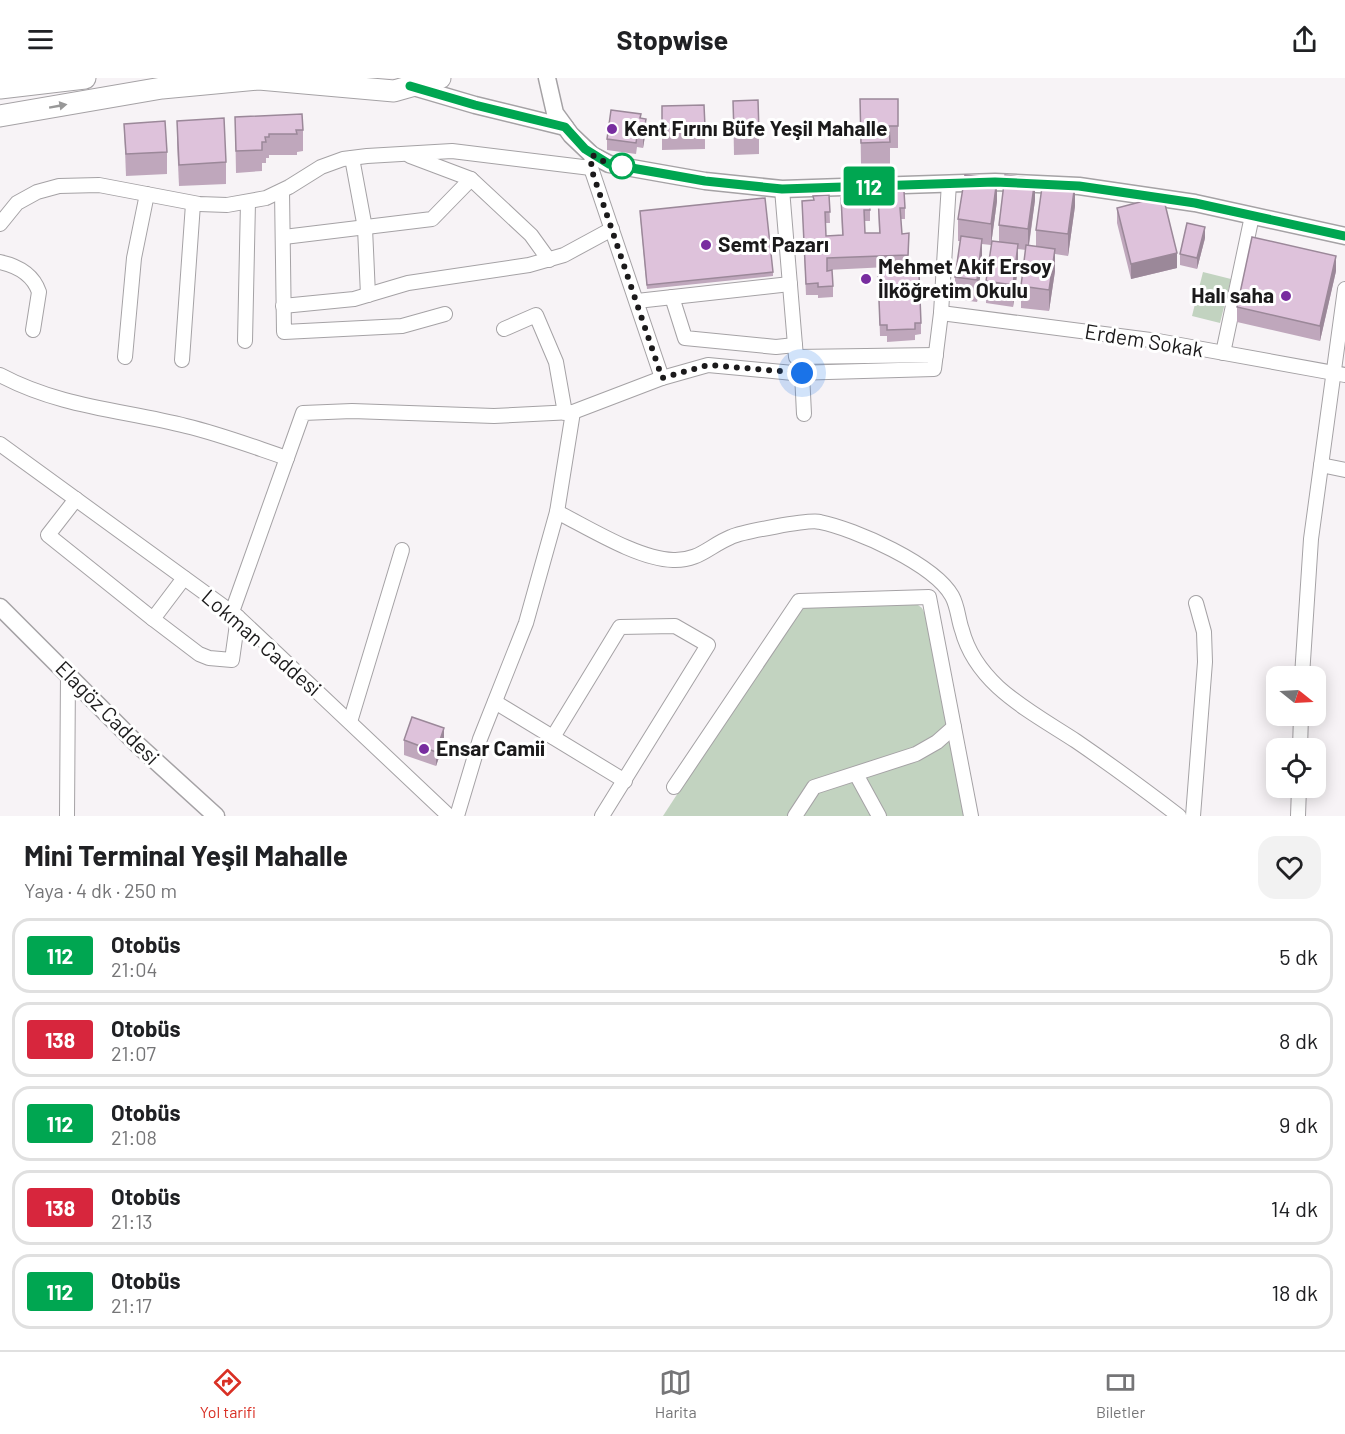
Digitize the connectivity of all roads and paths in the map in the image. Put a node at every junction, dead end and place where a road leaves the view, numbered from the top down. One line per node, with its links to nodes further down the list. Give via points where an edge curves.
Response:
1 (85, 78): 8 (main road)
2 (440, 78): 6 (main road)
3 (532, 78): 10 (street)
4 (547, 78): 10 (street)
5 (335, 81): 7 (main road); 9 (main road, one-way to 5, via 162,88 259,79)
6 (413, 82): 7 (main road, via 402,90); 10 (street, via 475,105)
7 (379, 84)
8 (0, 88)
9 (0, 116)
10 (560, 120): 13 (street)
11 (402, 154): 12 (street); 13 (street, via 452,151); 14 (street)
12 (352, 158): 17 (street, via 321,167); 23 (street)
13 (592, 162): 16 (street); 24 (street)
14 (471, 179): 23 (street, via 432,219); 27 (street, via 531,235)
15 (949, 183): 16 (street); 21 (street, via 1079,186 1158,196); 35 (street)
16 (782, 189): 29 (street)
17 (282, 191): 19 (street); 26 (street)
18 (147, 194): 20 (street); 22 (street, via 99,185 59,186 17,202); 43 (street, via 134,258)
19 (248, 202): 20 (street); 39 (street)
20 (194, 204): 44 (street)
21 (1252, 216): 25 (street); 41 (street)
22 (0, 224)
23 (365, 228): 26 (street); 31 (street)
24 (612, 229): 27 (street); 33 (street)
25 (1345, 236)
26 (284, 237): 34 (street)
27 (549, 260): 31 (street, via 408,283)
28 (0, 262): 38 (street, via 24,272 38,287)
29 (790, 284): 32 (street); 40 (street)
30 (1345, 290): 46 (street)
31 (368, 295): 34 (street)
32 (672, 297): 33 (street); 40 (street, via 685,338 776,347)
33 (637, 301): 48 (street)
34 (283, 306): 36 (street, via 284,332 402,326)
35 (941, 313): 41 (street, Erdem Sokak); 42 (street)
36 (445, 314)
37 (504, 329): 49 (street, via 536,315 556,362)
38 (33, 330)
39 (245, 341)
40 (795, 345): 42 (street, via 796,357)
41 (1222, 353): 46 (street, Erdem Sokak)
42 (936, 355): 45 (street, via 934,369)
43 (125, 357)
44 (182, 360)
45 (802, 373): 48 (street, via 708,365); 50 (street)
46 (1339, 374): 53 (street)
47 (0, 375): 52 (street, via 69,402 187,426)
48 (662, 378): 49 (street)
49 (569, 412): 52 (street, via 494,416 303,413); 56 (street)
50 (804, 414)
51 (0, 444): 55 (street, Lokman Caddesi)
52 (287, 458): 61 (street, via 258,535)
53 (1321, 465): 54 (street); 63 (street, via 1311,538)
54 (1345, 470)
55 (76, 499): 58 (street, Lokman Caddesi); 62 (street, via 48,535)
56 (556, 512): 65 (street, via 526,623); 81 (street, via 639,553 666,560 698,556 740,534 817,521 883,546 926,569 947,588 969,649 998,686)
57 (402, 550): 66 (street)
58 (184, 578): 61 (street, Lokman Caddesi); 62 (street)
59 (1196, 603): 82 (street, via 1204,632 1205,662)
60 (0, 607): 64 (street, Elagöz Caddesi)
61 (235, 615): 62 (street, via 232,660 199,654); 66 (street, Lokman Caddesi)
62 (153, 619)
63 (1303, 666)
64 (68, 675): 73 (street); 74 (street, Elagöz Caddesi)
65 (495, 702): 68 (street); 76 (street)
66 (350, 722): 75 (street, Lokman Caddesi)
67 (954, 727): 69 (street, via 916,754); 71 (street, via 929,597 799,601); 80 (street)
68 (553, 737): 70 (street); 70 (street, via 620,627 675,626 708,645)
69 (856, 774): 78 (street, via 814,787); 79 (street)
70 (625, 781): 77 (street)
71 (674, 787)
72 (1299, 798): 83 (street)
73 (67, 816)
74 (216, 816)
75 (449, 816)
76 (457, 816)
77 (602, 816)
78 (795, 816)
79 (879, 816)
80 (971, 816)
81 (1179, 816)
82 (1193, 816)
83 (1298, 816)

